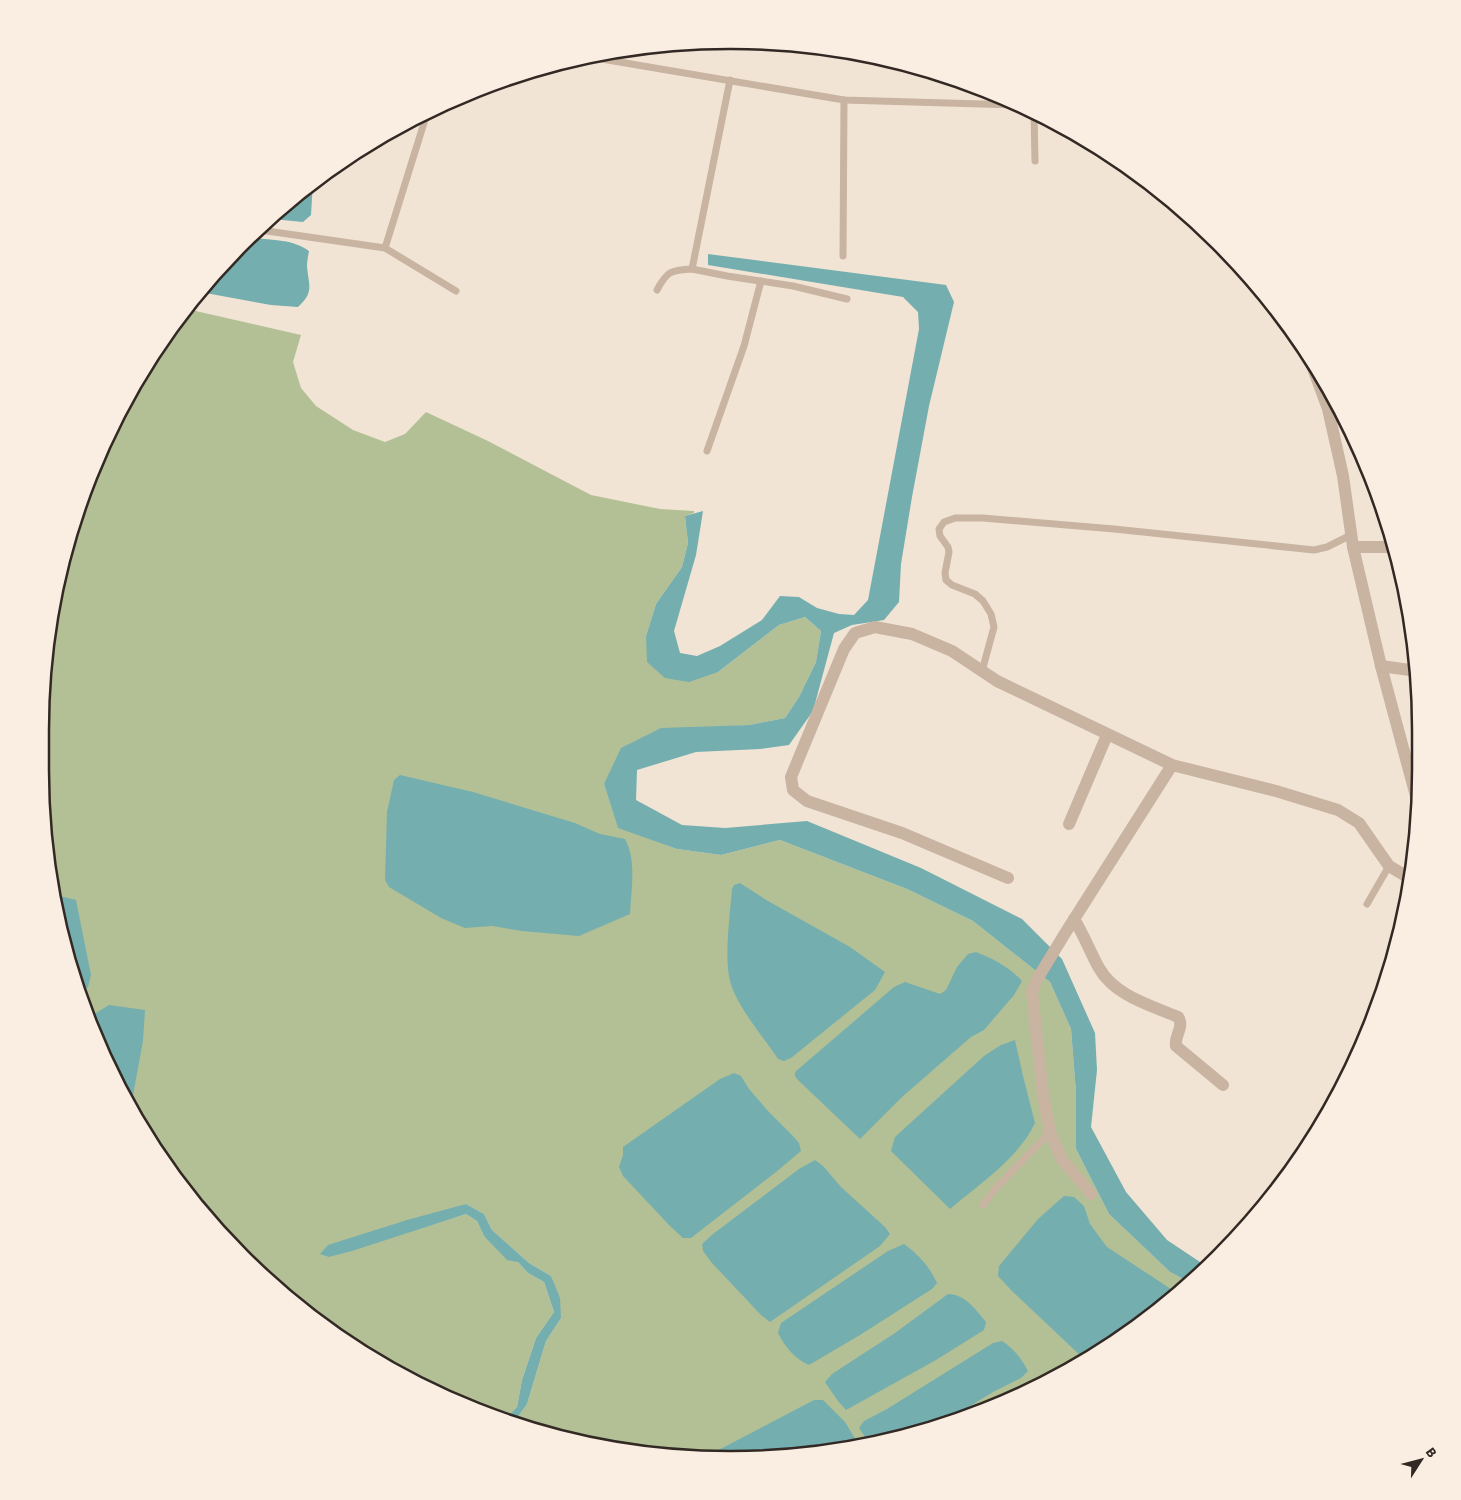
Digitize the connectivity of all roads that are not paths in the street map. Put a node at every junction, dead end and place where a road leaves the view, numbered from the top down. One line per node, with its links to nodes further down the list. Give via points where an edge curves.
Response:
1 (609, 60): 2 (lane)
2 (730, 80): 3 (lane); 11 (lane)
3 (844, 100): 4 (lane); 10 (lane)
4 (999, 105)
5 (1034, 120): 7 (lane)
6 (425, 121): 9 (lane)
7 (1035, 161)
8 (267, 231): 9 (lane)
9 (386, 248): 14 (lane)
10 (843, 256)
11 (692, 269): 12 (lane); 13 (lane, via 669,273)
12 (761, 281): 15 (lane); 17 (lane, via 744,346)
13 (658, 290)
14 (456, 291)
15 (847, 299)
16 (1335, 416): 18 (street)
17 (707, 451)
18 (1352, 541): 19 (street); 20 (street); 22 (lane, via 1314,550 1114,529 955,518 944,522 939,529 950,552 946,580 975,594 992,614 994,627)
19 (1386, 546)
20 (1380, 666): 21 (street); 25 (street)
21 (1409, 670)
22 (982, 671): 23 (street); 29 (street, via 952,650 912,634 876,628 855,633 844,649 791,777 793,790 807,801 902,833)
23 (1107, 735): 24 (street); 26 (street)
24 (1172, 765): 27 (street, via 1338,810 1359,823); 31 (street)
25 (1412, 781)
26 (1069, 824)
27 (1390, 866): 28 (street); 30 (lane)
28 (1403, 874)
29 (1008, 878)
30 (1368, 904)
31 (1074, 920): 32 (street, via 1108,980 1132,997 1178,1017 1181,1025 1176,1046); 33 (street, via 1032,992)
32 (1223, 1085)
33 (1050, 1132): 34 (street, via 1061,1158); 35 (lane)
34 (1091, 1194)
35 (983, 1205)

